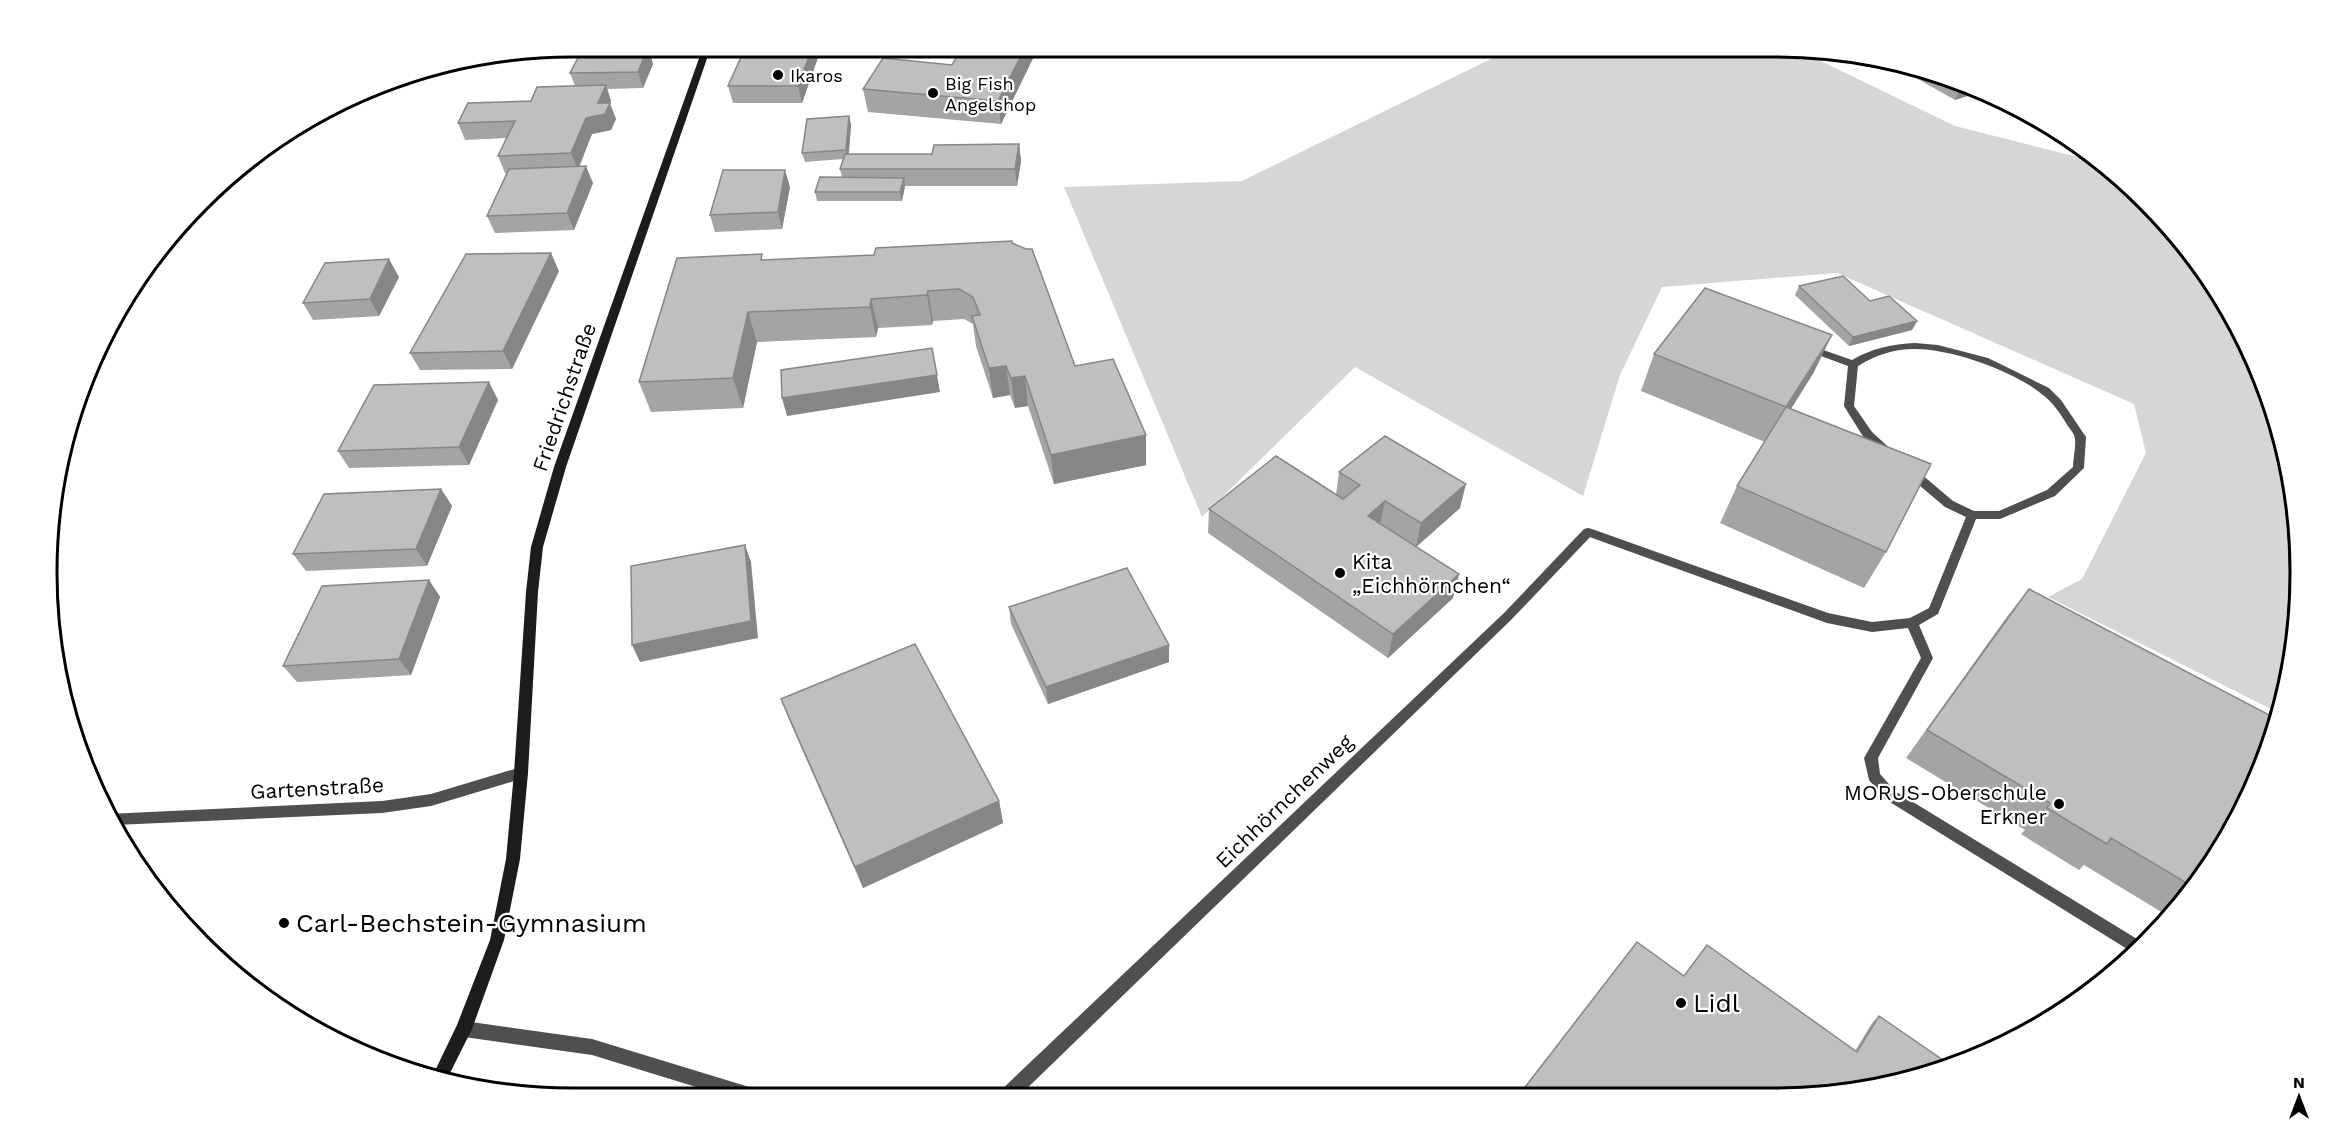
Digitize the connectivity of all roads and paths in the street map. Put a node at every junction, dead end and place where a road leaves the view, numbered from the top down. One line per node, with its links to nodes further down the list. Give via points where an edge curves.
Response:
1 (703, 57): 6 (main road, Friedrichstraße, via 560,466 537,547)
2 (1798, 344): 3 (street)
3 (1853, 364): 4 (street, via 1849,405 1868,435 1949,504); 4 (street, via 1895,346 1941,348 1998,364 2048,393 2081,437 2078,468 2051,494 2000,515)
4 (1972, 515): 5 (street, via 1934,611)
5 (1911, 623): 8 (street, via 1927,658 1871,758 1874,776 1890,795); 12 (street, Eichhörnchenweg, via 1872,627 1827,618 1588,532 1508,616)
6 (521, 773): 7 (street, Gartenstraße, via 431,800 382,807); 9 (main road, Friedrichstraße, via 513,859 497,939)
7 (120, 819)
8 (2132, 944)
9 (464, 1029): 10 (main road, Friedrichstraße); 11 (street, via 592,1047)
10 (443, 1071)
11 (726, 1088)
12 (1015, 1088)

